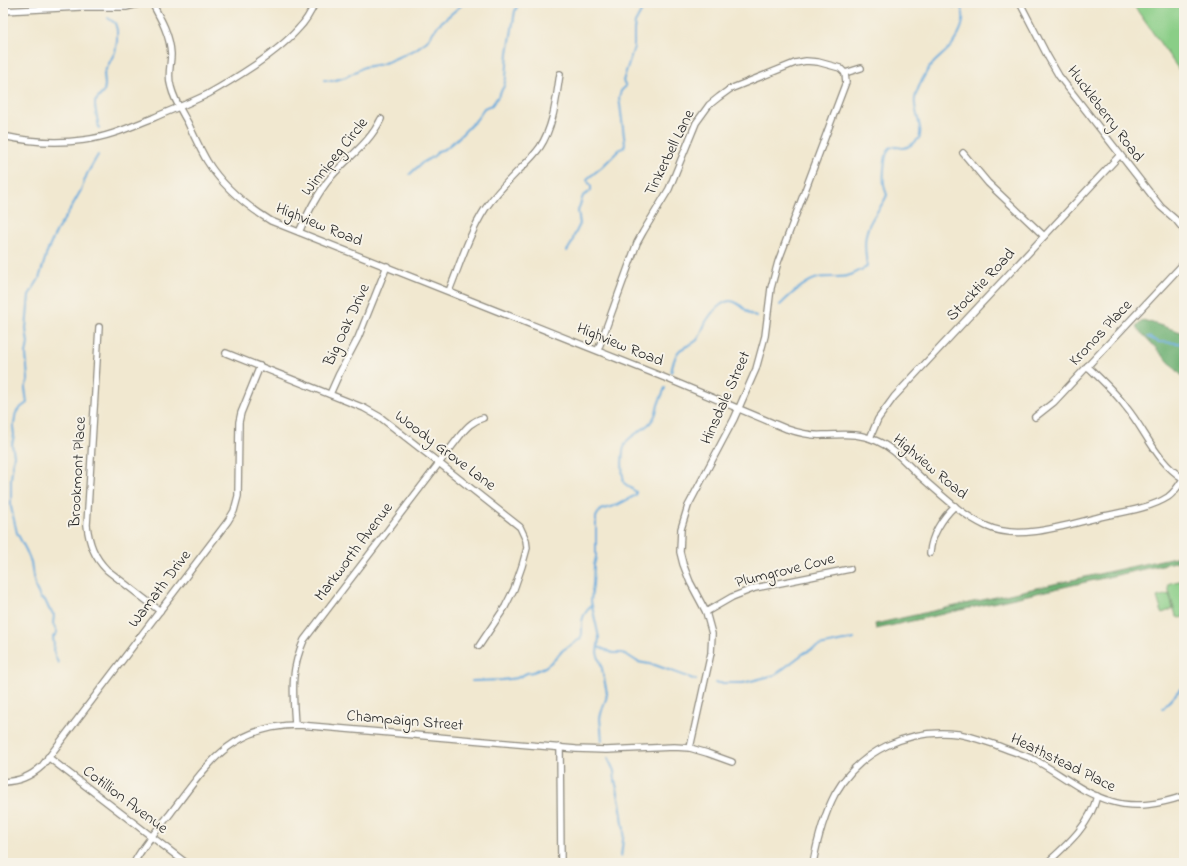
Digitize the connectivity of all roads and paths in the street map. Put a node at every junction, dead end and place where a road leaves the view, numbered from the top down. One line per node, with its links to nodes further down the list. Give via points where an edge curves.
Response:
1 (142, 3): 5 (street)
2 (152, 3): 9 (street, Highview Road, via 168,35 171,56 169,81)
3 (315, 3): 9 (street, via 299,28 274,52 235,78)
4 (1020, 3): 13 (street, Huckleberry Road, via 1059,76)
5 (3, 12)
6 (861, 68): 7 (street)
7 (845, 73): 21 (street, Tinkerbell Lane, via 840,68 818,62 794,62 730,89 709,105 696,123 669,189 637,243); 26 (street, Hinsdale Street, via 846,82 778,262 771,288 762,350)
8 (560, 74): 19 (street, via 549,128 544,140 529,161 502,187 484,210)
9 (180, 107): 11 (street, via 122,131 85,140 42,142); 15 (street, Highview Road, via 208,161 230,190 257,212)
10 (381, 119): 15 (street, Winnipeg Circle, via 366,142 324,186)
11 (3, 136)
12 (963, 153): 16 (street, via 988,183)
13 (1120, 155): 14 (street, Huckleberry Road, via 1161,208); 16 (street, Stocktie Road)
14 (1184, 230)
15 (299, 232): 18 (street, Highview Road)
16 (1044, 236): 29 (street, Stocktie Road, via 894,398 878,419)
17 (1184, 263): 24 (street, Kronos Place)
18 (387, 266): 19 (street, Highview Road); 25 (street, Big Oak Drive, via 358,338)
19 (449, 291): 21 (street, Highview Road)
20 (99, 328): 35 (street, Brookmont Place, via 88,536 94,554 103,566)
21 (598, 350): 26 (street, Highview Road)
22 (226, 353): 23 (street, Woody Grove Lane)
23 (260, 366): 25 (street, Woody Grove Lane); 35 (street, Wamath Drive, via 239,422 238,496 234,511)
24 (1087, 366): 27 (street, Kronos Place, via 1054,402); 31 (street, via 1127,407 1160,458)
25 (330, 394): 30 (street, Woody Grove Lane, via 356,404 380,418)
26 (739, 409): 29 (street, Highview Road, via 801,433 852,434); 36 (street, Hinsdale Street, via 688,506 681,529 680,552 683,564)
27 (1035, 417)
28 (483, 418): 30 (street, Markworth Avenue, via 468,426)
29 (870, 438): 32 (street, Highview Road, via 899,456)
30 (439, 462): 37 (street, Woody Grove Lane, via 517,524 526,540 526,554 514,589); 38 (street, Markworth Avenue, via 304,640 294,670)
31 (1184, 479): 32 (street, Highview Road, via 1168,497 1150,505 1033,532 1011,533 986,526)
32 (955, 506): 33 (street, via 939,526 932,540)
33 (930, 553)
34 (850, 569): 36 (street, Plumgrove Cove, via 755,588 732,597)
35 (160, 611): 41 (street, Wamath Drive)
36 (706, 612): 40 (street, Hinsdale Street, via 711,629 712,647)
37 (479, 646)
38 (295, 725): 39 (street, Champaign Street); 46 (street, Champaign Street, via 258,731 227,747 204,768)
39 (560, 748): 40 (street, Champaign Street); 49 (street)
40 (690, 748): 42 (street, Champaign Street)
41 (48, 757): 43 (street, Wamath Drive, via 42,766 30,775 20,780); 46 (street, Cotillion Avenue)
42 (732, 762)
43 (3, 782)
44 (1097, 796): 45 (street, Heathstead Place, via 1135,805 1153,804); 50 (street, Heathstead Place, via 1033,760 969,736 942,733 905,738 875,752 844,781 831,802); 51 (street, via 1091,814 1081,829)
45 (1184, 796)
46 (152, 837): 47 (street, Champaign Street); 48 (street, Cotillion Avenue)
47 (134, 863)
48 (186, 863)
49 (561, 863)
50 (813, 863)
51 (1047, 863)

